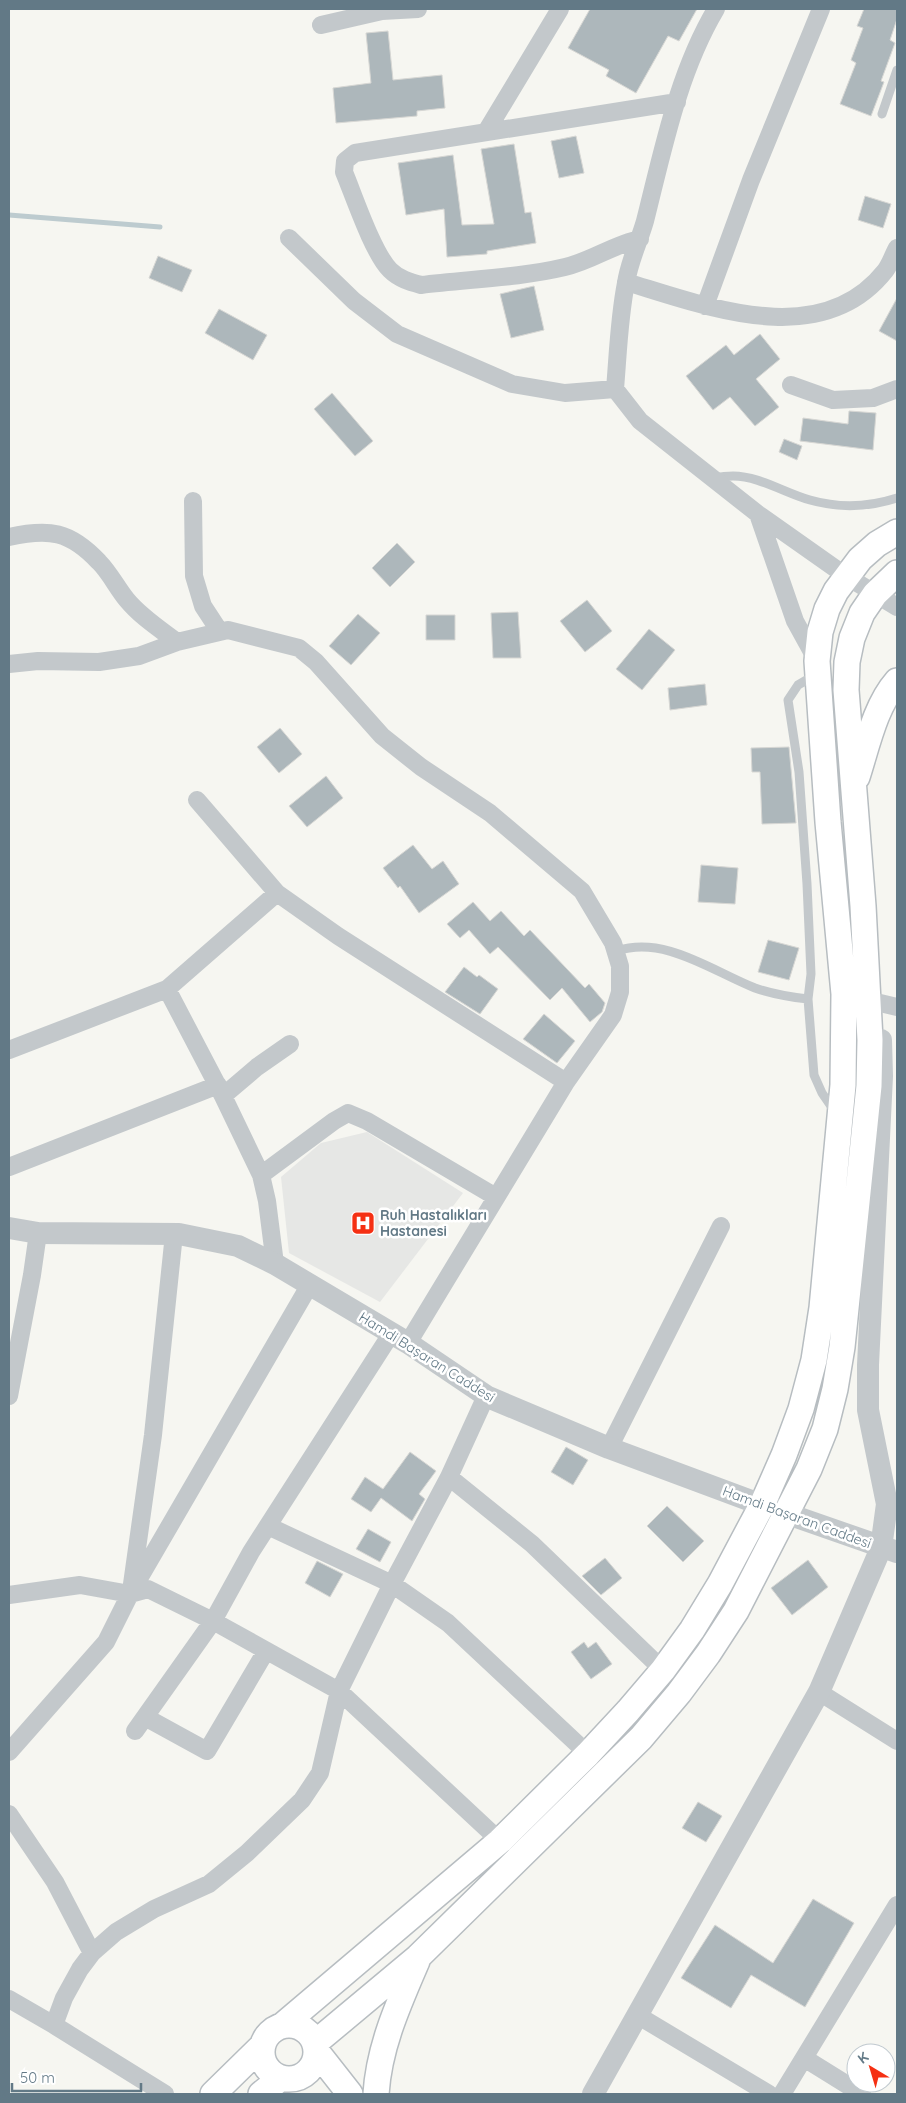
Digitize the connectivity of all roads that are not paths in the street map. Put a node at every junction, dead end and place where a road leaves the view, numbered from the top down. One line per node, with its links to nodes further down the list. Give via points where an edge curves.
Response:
1 (418, 9): 5 (street, via 382,11)
2 (560, 9): 9 (street)
3 (716, 9): 7 (street, via 690,61)
4 (822, 9): 14 (street, via 751,180)
5 (320, 25)
6 (897, 70): 8 (lane)
7 (677, 102): 9 (street); 11 (street)
8 (882, 114)
9 (486, 132): 11 (street, via 356,153 345,161 344,172 380,257 399,277 421,285 547,270 586,260 625,242)
10 (290, 238): 16 (street, via 354,301 405,338 512,384 565,393)
11 (640, 239): 13 (street)
12 (897, 248): 14 (street, via 886,270 868,289 846,304 823,313 801,318 774,318)
13 (626, 282): 14 (street); 16 (street)
14 (705, 306)
15 (791, 386): 17 (street, via 833,400 873,398)
16 (615, 389): 18 (street, via 640,421)
17 (897, 389)
18 (713, 478): 19 (lane, via 733,476 756,480 809,500 841,505 877,504); 21 (street)
19 (897, 498)
20 (193, 501): 28 (street, via 194,576 203,606)
21 (758, 514): 25 (street); 31 (street, via 795,621)
22 (897, 532): 25 (main road, via 877,544)
23 (9, 537): 29 (street, via 54,532 74,539 100,562 127,600 147,620)
24 (897, 573): 26 (main road)
25 (846, 576): 26 (street); 31 (main road, via 827,609 820,632)
26 (875, 594): 27 (street); 33 (main road, via 852,638 847,662 846,690)
27 (897, 607)
28 (220, 632): 29 (street); 36 (street, via 228,630 298,648 316,662 382,736 420,767 490,813 582,890)
29 (178, 642): 30 (street, via 139,656 99,662)
30 (9, 664)
31 (817, 668): 38 (main road); 39 (lane, via 798,685 788,700 799,772 806,866 811,974)
32 (897, 681): 33 (main road, via 878,715)
33 (854, 784): 40 (main road)
34 (197, 800): 35 (street)
35 (277, 893): 37 (street); 43 (street, via 338,936)
36 (617, 951): 39 (lane, via 630,946 653,947 686,957 755,988); 43 (street, via 620,992 613,1015)
37 (167, 990): 42 (street); 44 (street)
38 (844, 994): 40 (street); 45 (main road)
39 (808, 999): 45 (lane, via 814,1075 822,1093)
40 (882, 1004): 61 (main road, via 869,1086 835,1389 825,1429); 63 (street, via 868,1410 886,1504)
41 (290, 1044): 44 (street)
42 (9, 1050)
43 (566, 1082): 48 (street)
44 (220, 1091): 46 (street); 47 (street)
45 (841, 1118): 60 (main road, via 814,1360 801,1410)
46 (9, 1167)
47 (261, 1175): 48 (street, via 348,1113); 53 (street)
48 (496, 1196): 55 (street)
49 (721, 1226): 58 (street)
50 (9, 1228): 51 (street, Hamdi Başaran Caddesi)
51 (38, 1233): 52 (street, Hamdi Başaran Caddesi); 56 (street)
52 (174, 1234): 53 (street, Hamdi Başaran Caddesi, via 238,1246); 65 (street)
53 (275, 1264): 54 (street, Hamdi Başaran Caddesi)
54 (309, 1286): 55 (street, Hamdi Başaran Caddesi); 65 (street)
55 (400, 1339): 57 (street, Hamdi Başaran Caddesi); 62 (street)
56 (9, 1396)
57 (486, 1396): 58 (street, Hamdi Başaran Caddesi); 59 (street)
58 (609, 1448): 60 (street, Hamdi Başaran Caddesi)
59 (449, 1477): 64 (street); 69 (street, via 532,1544)
60 (762, 1505): 61 (street, Hamdi Başaran Caddesi); 69 (main road, via 720,1584)
61 (788, 1514): 63 (street, Hamdi Başaran Caddesi); 81 (main road, via 736,1611 679,1693 634,1746)
62 (268, 1526): 64 (street); 67 (street)
63 (889, 1550): 71 (street)
64 (392, 1584): 70 (street); 76 (street, via 448,1624)
65 (130, 1594): 66 (street, via 80,1585); 67 (street, via 148,1589); 75 (street, via 106,1642)
66 (9, 1595)
67 (213, 1621): 68 (street); 72 (street)
68 (266, 1651): 70 (street); 72 (street, via 207,1751)
69 (663, 1670): 76 (main road)
70 (339, 1691): 78 (street); 80 (street, via 320,1773 302,1800 209,1884 154,1909 116,1932)
71 (819, 1692): 74 (street); 83 (street)
72 (145, 1717): 73 (street)
73 (135, 1732)
74 (897, 1741)
75 (9, 1752)
76 (588, 1754): 78 (main road)
77 (9, 1814): 80 (street, via 55,1882)
78 (500, 1841): 85 (main road)
79 (897, 1904): 88 (street)
80 (92, 1954): 84 (street, via 64,1998)
81 (418, 1957): 87 (main road); 95 (main road, via 382,2047)
82 (9, 1999): 84 (street)
83 (637, 2016): 96 (street); 97 (street)
84 (54, 2025): 90 (street)
85 (283, 2025): 86 (main road, via 274,2029); 87 (main road, via 306,2030)
86 (262, 2046): 89 (main road, via 263,2062); 91 (main road)
87 (316, 2047): 89 (main road, via 312,2068 306,2074); 94 (main road)
88 (804, 2058): 98 (street); 99 (street)
89 (285, 2079): 92 (main road); 93 (main road)
90 (165, 2094)
91 (213, 2094)
92 (262, 2094)
93 (312, 2094)
94 (350, 2094)
95 (376, 2094)
96 (593, 2094)
97 (769, 2094)
98 (782, 2094)
99 (862, 2094)

